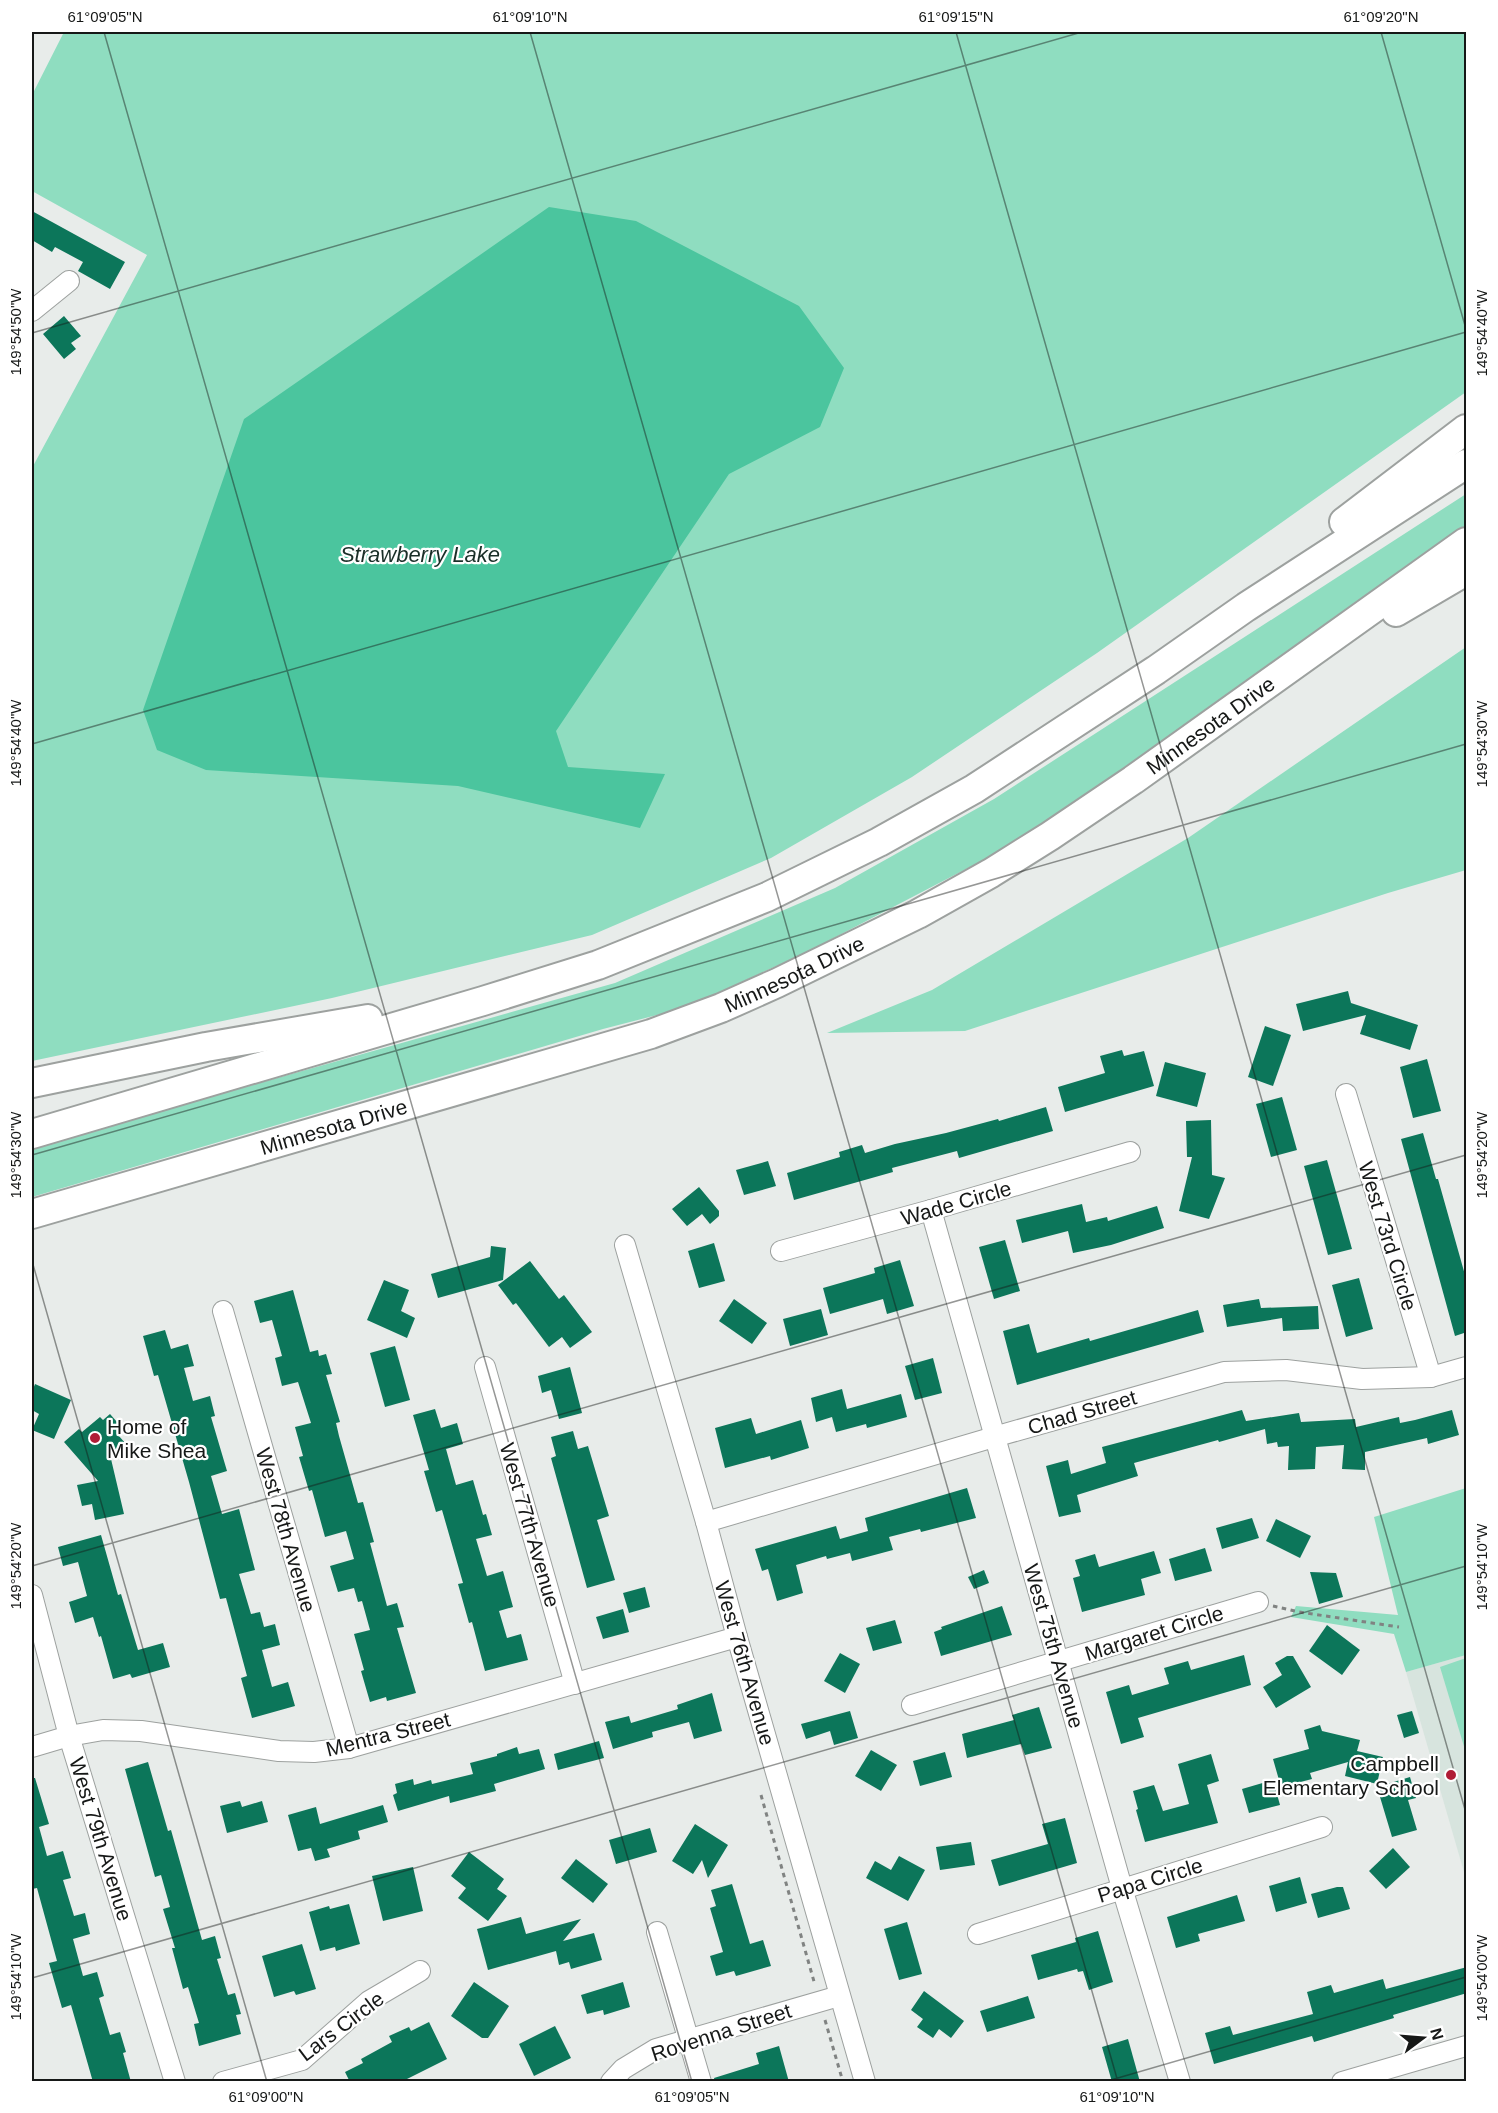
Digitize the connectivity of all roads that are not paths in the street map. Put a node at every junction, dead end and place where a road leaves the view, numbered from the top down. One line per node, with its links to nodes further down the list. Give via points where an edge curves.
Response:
1 (69, 281): 2 (street)
2 (32, 311)
3 (1467, 429): 7 (highway, via 1290,565)
4 (1467, 464): 7 (highway)
5 (1467, 542): 8 (highway, Minnesota Drive)
6 (1467, 571): 8 (highway)
7 (1246, 607): 9 (highway, via 974,789 879,842 767,897 668,938)
8 (1249, 698): 15 (highway, Minnesota Drive, via 1106,799 991,873 918,914 721,1008 651,1034)
9 (483, 1001): 10 (highway, via 206,1047); 12 (highway)
10 (32, 1083)
11 (1346, 1094): 21 (street, West 73rd Circle)
12 (32, 1134)
13 (1130, 1152): 14 (street, Wade Circle)
14 (931, 1210): 17 (street, Wade Circle); 22 (street, West 75th Avenue)
15 (32, 1214)
16 (625, 1245): 23 (street, West 76th Avenue)
17 (781, 1251)
18 (223, 1311): 32 (street, West 78th Avenue)
19 (485, 1367): 28 (street, West 77th Avenue)
20 (1467, 1367): 21 (street, Chad Street)
21 (1431, 1377): 22 (street, Chad Street, via 1362,1379 1286,1370 1224,1372)
22 (994, 1437): 23 (street, Chad Street); 27 (street, West 75th Avenue)
23 (706, 1522): 26 (street, West 76th Avenue)
24 (32, 1595): 30 (street, West 79th Avenue)
25 (1258, 1602): 27 (street, Margaret Circle)
26 (737, 1637): 28 (street, Mentra Street); 38 (street, West 76th Avenue)
27 (1059, 1662): 29 (street, Margaret Circle); 34 (street, West 75th Avenue)
28 (575, 1684): 32 (street, Mentra Street)
29 (912, 1705)
30 (69, 1736): 31 (street, Mentra Street); 32 (street, Mentra Street, via 141,1731 279,1751); 41 (street, West 79th Avenue)
31 (32, 1747)
32 (349, 1748)
33 (1322, 1827): 34 (street, Papa Circle)
34 (1122, 1888): 36 (street, Papa Circle); 46 (street, West 75th Avenue)
35 (657, 1932): 39 (street)
36 (978, 1934)
37 (420, 1971): 42 (street, Lars Circle, via 369,2001 302,2060)
38 (839, 1996): 39 (street, Rovenna Street); 45 (street, West 76th Avenue)
39 (689, 2040): 43 (street, Rovenna Street, via 656,2049 623,2069); 44 (street)
40 (1467, 2046): 47 (street)
41 (175, 2082)
42 (223, 2082)
43 (611, 2082)
44 (700, 2082)
45 (865, 2082)
46 (1180, 2082)
47 (1342, 2082)

